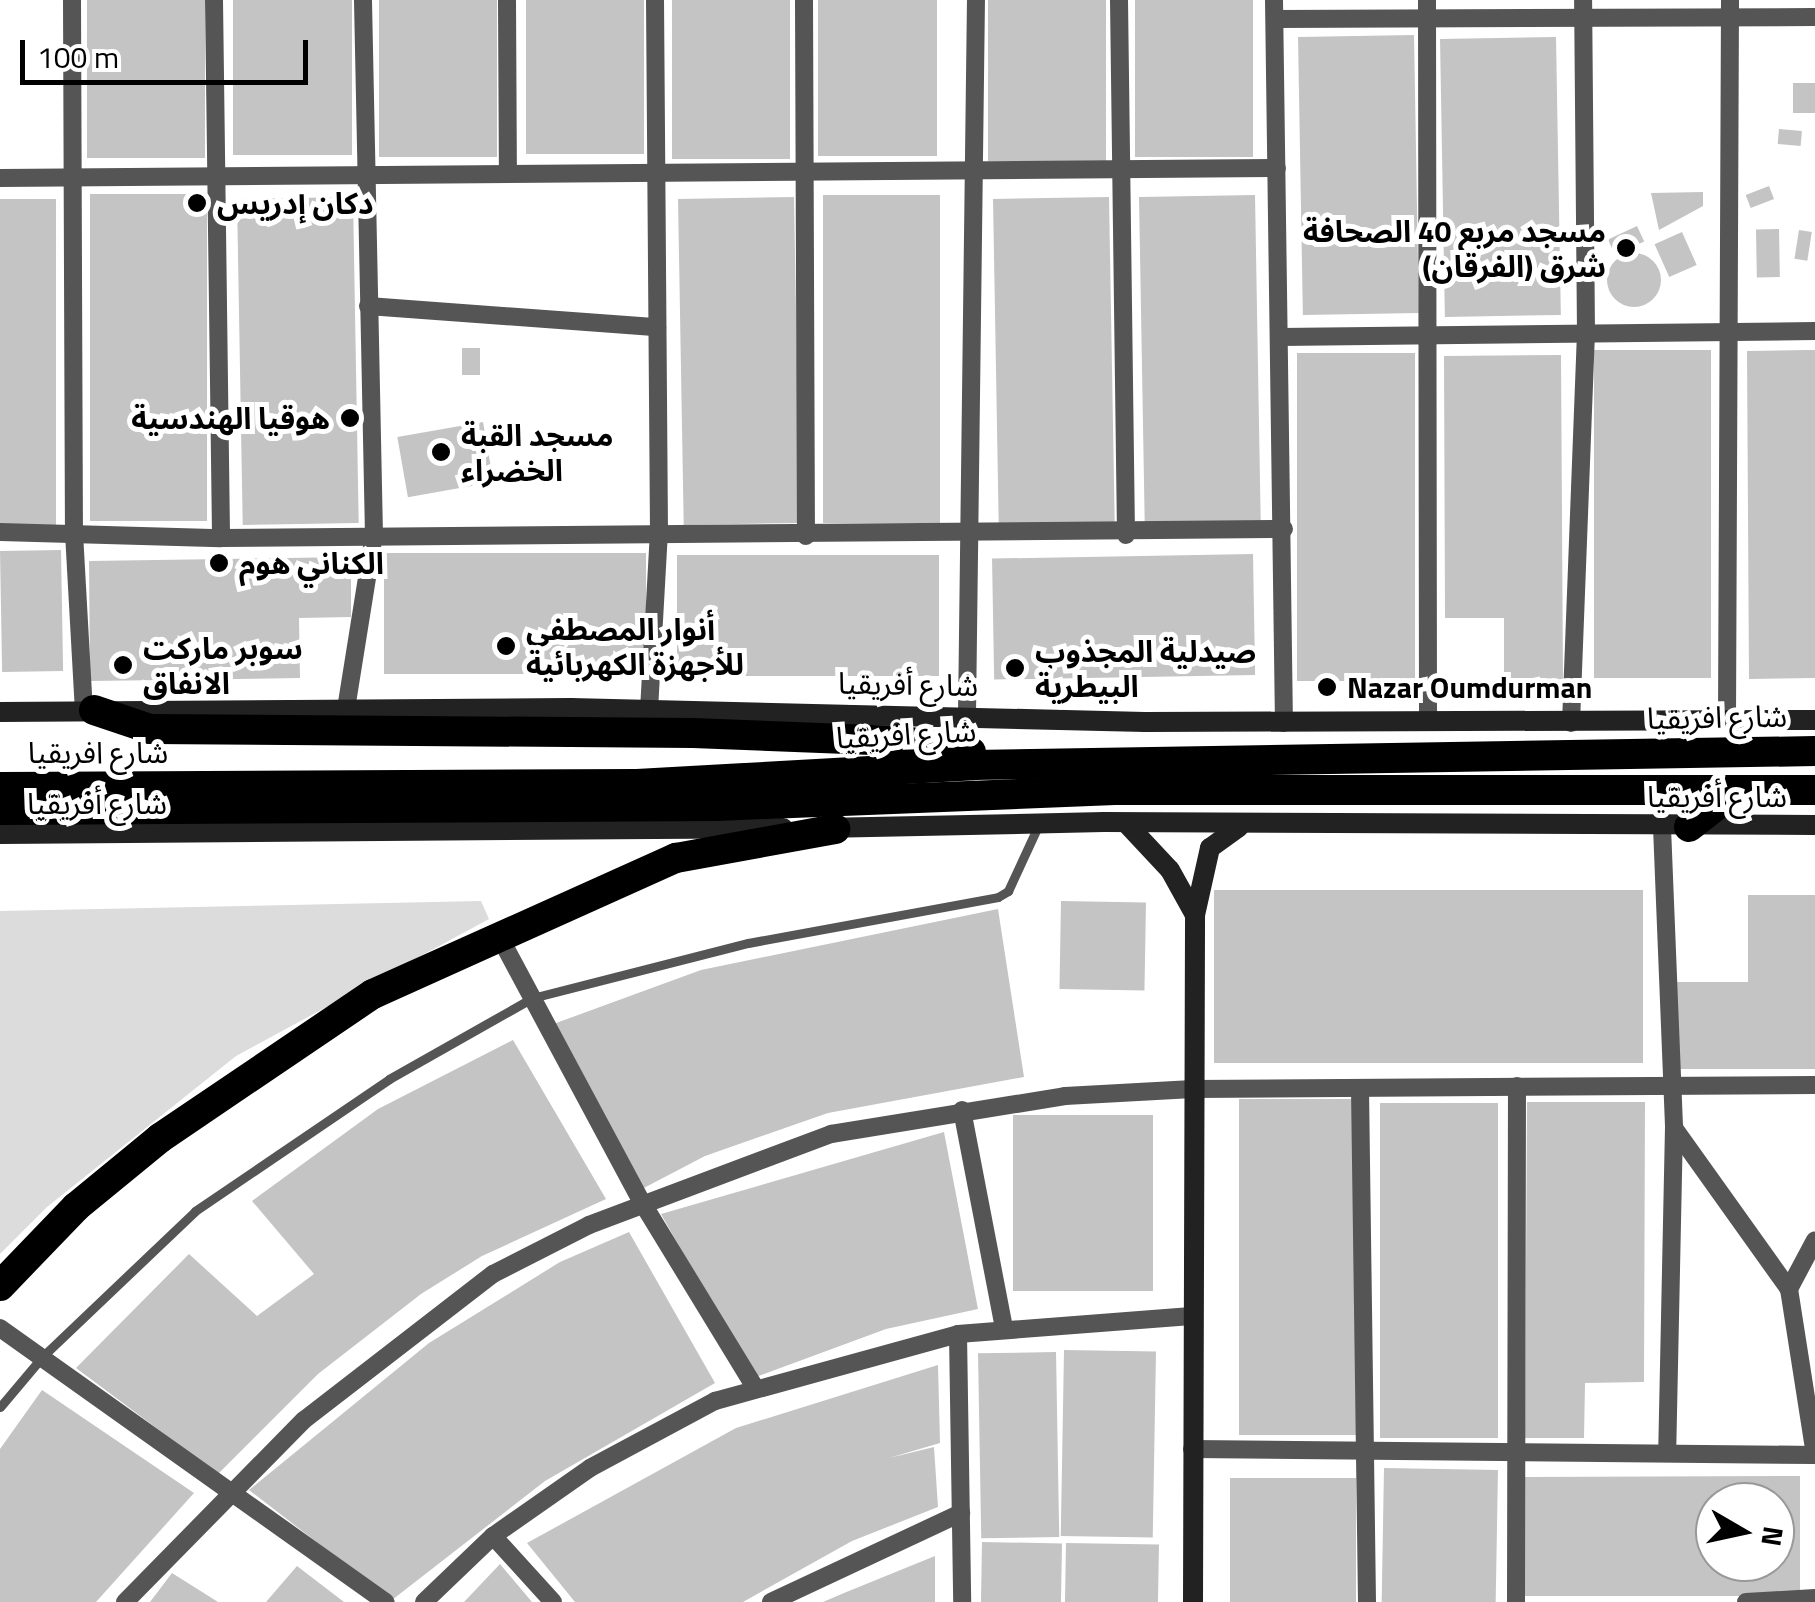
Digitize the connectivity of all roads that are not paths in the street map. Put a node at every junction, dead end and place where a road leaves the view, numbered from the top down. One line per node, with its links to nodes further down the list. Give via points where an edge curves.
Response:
1 (72, 0): 22 (street)
2 (214, 0): 20 (street)
3 (362, 0): 23 (street)
4 (508, 0): 19 (street)
5 (655, 0): 18 (street)
6 (804, 0): 17 (street)
7 (976, 0): 16 (street)
8 (1119, 0): 15 (street)
9 (1730, 8): 11 (street); 13 (street); 27 (street)
10 (1427, 9): 11 (street); 12 (street); 29 (street)
11 (1583, 9): 28 (street)
12 (1274, 10): 14 (street)
13 (1815, 16)
14 (1277, 168): 15 (street); 30 (street)
15 (1122, 169): 16 (street); 35 (street)
16 (977, 170): 17 (street); 38 (street)
17 (803, 171): 18 (street); 37 (street)
18 (655, 172): 19 (street); 25 (street)
19 (508, 174): 23 (street)
20 (216, 176): 22 (street); 23 (street); 39 (street)
21 (0, 178): 22 (street)
22 (73, 178): 34 (street)
23 (364, 178): 24 (street)
24 (368, 306): 25 (street); 36 (street)
25 (657, 327): 33 (street)
26 (1815, 331): 27 (street)
27 (1732, 332): 28 (street); 46 (street)
28 (1586, 333): 29 (street); 48 (street)
29 (1430, 335): 30 (street); 45 (street)
30 (1280, 337): 31 (street)
31 (1284, 529): 35 (street); 49 (street)
32 (0, 532): 34 (street)
33 (659, 532): 36 (street); 37 (street); 42 (street)
34 (74, 533): 39 (street); 40 (street)
35 (1126, 535): 38 (street)
36 (374, 536): 39 (street); 41 (street)
37 (806, 536): 38 (street)
38 (971, 536): 44 (street)
39 (221, 538)
40 (89, 710): 41 (street, شارع أفريقيا); 43 (street, شارع أفريقيا); 51 (highway, via 150,730 906,741)
41 (346, 710): 42 (street, شارع أفريقيا)
42 (649, 710): 44 (street, شارع أفريقيا)
43 (0, 712)
44 (966, 714): 49 (street, شارع أفريقيا)
45 (1428, 719): 48 (street, شارع أفريقيا); 49 (street, شارع أفريقيا)
46 (1727, 719): 47 (street, شارع أفريقيا); 48 (street, شارع أفريقيا)
47 (1815, 720)
48 (1572, 722)
49 (1284, 723)
50 (1815, 751): 51 (highway, شارع افريقيا)
51 (1038, 764): 55 (highway, شارع افريقيا)
52 (0, 787): 55 (highway, شارع افريقيا)
53 (1736, 790): 54 (highway, شارع افريقيا); 55 (highway, شارع افريقيا, via 1116,790 717,806); 61 (highway)
54 (1815, 790)
55 (363, 796): 56 (highway, شارع افريقيا)
56 (0, 810)
57 (1039, 823): 58 (street, شارع أفريقيا); 62 (street, شارع أفريقيا); 66 (lane, via 998,898 748,943)
58 (1126, 823): 59 (street, شارع أفريقيا); 64 (street, via 1170,870)
59 (1248, 824): 61 (street, شارع أفريقيا); 64 (street, via 1226,830 1210,848)
60 (1815, 826): 61 (street, شارع أفريقيا)
61 (1676, 827): 69 (street)
62 (835, 828): 63 (street, شارع أفريقيا); 65 (highway, via 676,858)
63 (0, 834)
64 (1195, 915): 71 (street)
65 (498, 934): 66 (street); 76 (highway, via 373,994 256,1070 76,1208)
66 (532, 998): 74 (street); 82 (lane, via 389,1079 195,1211)
67 (1815, 1085): 69 (street)
68 (1517, 1086): 69 (street); 70 (street); 87 (street)
69 (1672, 1086): 73 (street)
70 (1360, 1088): 71 (street); 86 (street)
71 (1193, 1089): 72 (street); 78 (street)
72 (962, 1110): 74 (street, via 831,1134); 80 (street)
73 (1674, 1127): 77 (street); 88 (street)
74 (643, 1204): 83 (street); 90 (street, via 493,1274 304,1420)
75 (1815, 1240): 77 (street)
76 (0, 1286)
77 (1789, 1290): 89 (street)
78 (1190, 1316): 80 (street); 85 (street)
79 (0, 1328): 82 (street)
80 (1004, 1328): 81 (street)
81 (958, 1334): 83 (street); 91 (street)
82 (43, 1356): 84 (lane); 90 (street)
83 (756, 1389): 92 (street, via 715,1401 590,1468)
84 (0, 1407)
85 (1192, 1449): 86 (street); 100 (street)
86 (1362, 1451): 87 (street); 101 (street)
87 (1513, 1452): 88 (street); 102 (street)
88 (1668, 1454): 89 (street)
89 (1815, 1455)
90 (230, 1490): 94 (street); 95 (street)
91 (960, 1513): 98 (street); 99 (street)
92 (493, 1536): 96 (street); 97 (street)
93 (1815, 1598): 103 (street)
94 (126, 1602)
95 (386, 1602)
96 (424, 1602)
97 (553, 1602)
98 (771, 1602)
99 (962, 1602)
100 (1193, 1602)
101 (1367, 1602)
102 (1516, 1602)
103 (1746, 1602)

